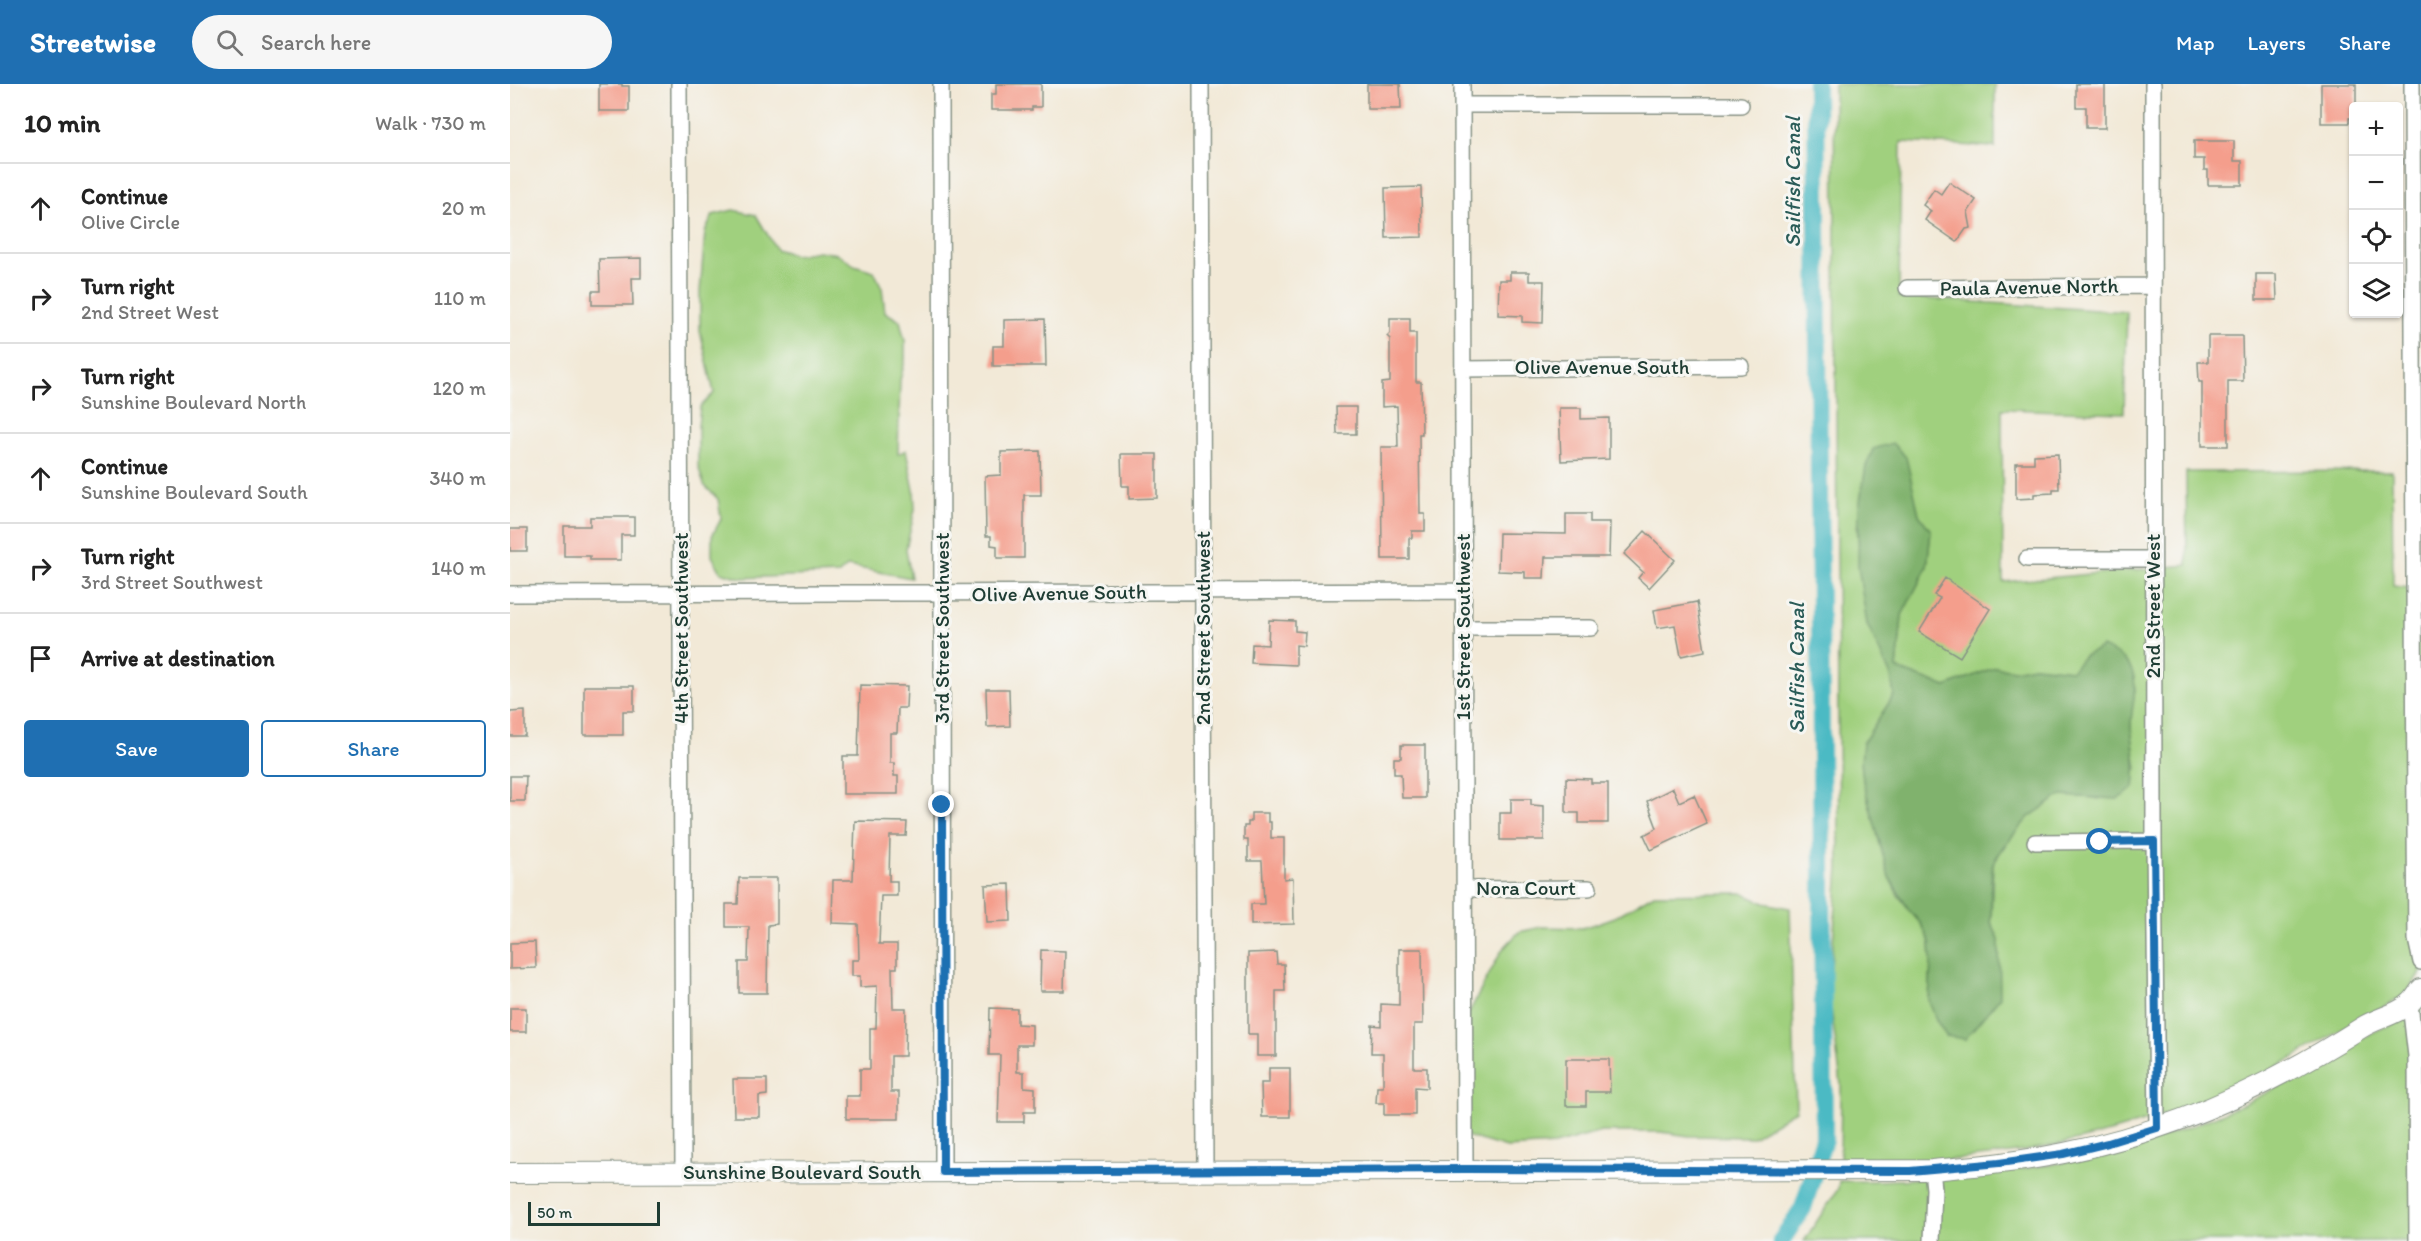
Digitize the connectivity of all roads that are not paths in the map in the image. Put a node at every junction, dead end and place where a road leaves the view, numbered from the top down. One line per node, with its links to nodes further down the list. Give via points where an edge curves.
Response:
1 (679, 84): 17 (street, 4th Street Southwest)
2 (940, 84): 18 (street, 3rd Street Southwest)
3 (1201, 84): 16 (street, 2nd Street Southwest)
4 (1462, 84): 7 (street, 1st Street Southwest)
5 (2153, 84): 9 (street, 2nd Street West)
6 (2412, 84): 26 (street, via 2416,939)
7 (1463, 105): 8 (street); 12 (street, 1st Street Southwest)
8 (1741, 105)
9 (2152, 286): 10 (street, Paula Avenue North); 14 (street, 2nd Street West)
10 (1907, 288)
11 (1741, 366): 12 (street, Olive Avenue South)
12 (1462, 369): 15 (street, 1st Street Southwest)
13 (2027, 559): 14 (street)
14 (2153, 559): 22 (street, 2nd Street West)
15 (1463, 591): 16 (street, Olive Avenue South); 20 (street, 1st Street Southwest)
16 (1203, 592): 18 (street, Olive Avenue South); 31 (street, 2nd Street Southwest)
17 (681, 593): 18 (street, Olive Avenue South); 19 (street, Olive Avenue South); 32 (street, 4th Street Southwest)
18 (942, 593): 33 (street, 3rd Street Southwest)
19 (510, 594)
20 (1464, 628): 21 (street); 25 (street, 1st Street Southwest)
21 (1591, 628)
22 (2154, 841): 23 (street); 28 (street, 2nd Street West)
23 (2035, 842)
24 (1588, 888): 25 (street, Nora Court)
25 (1464, 889): 29 (street, 1st Street Southwest)
26 (2421, 962)
27 (2415, 996): 28 (street, Sunshine Boulevard South, via 2260,1086); 36 (street)
28 (2157, 1128): 30 (street, Sunshine Boulevard South, via 2063,1154)
29 (1465, 1169): 30 (street, Sunshine Boulevard South); 31 (street, Sunshine Boulevard South)
30 (1932, 1170): 35 (street)
31 (1205, 1171): 33 (street, Sunshine Boulevard South)
32 (683, 1172): 33 (street, Sunshine Boulevard South); 34 (street, Sunshine Boulevard South)
33 (943, 1172)
34 (510, 1173)
35 (1932, 1241)
36 (2417, 1241)

